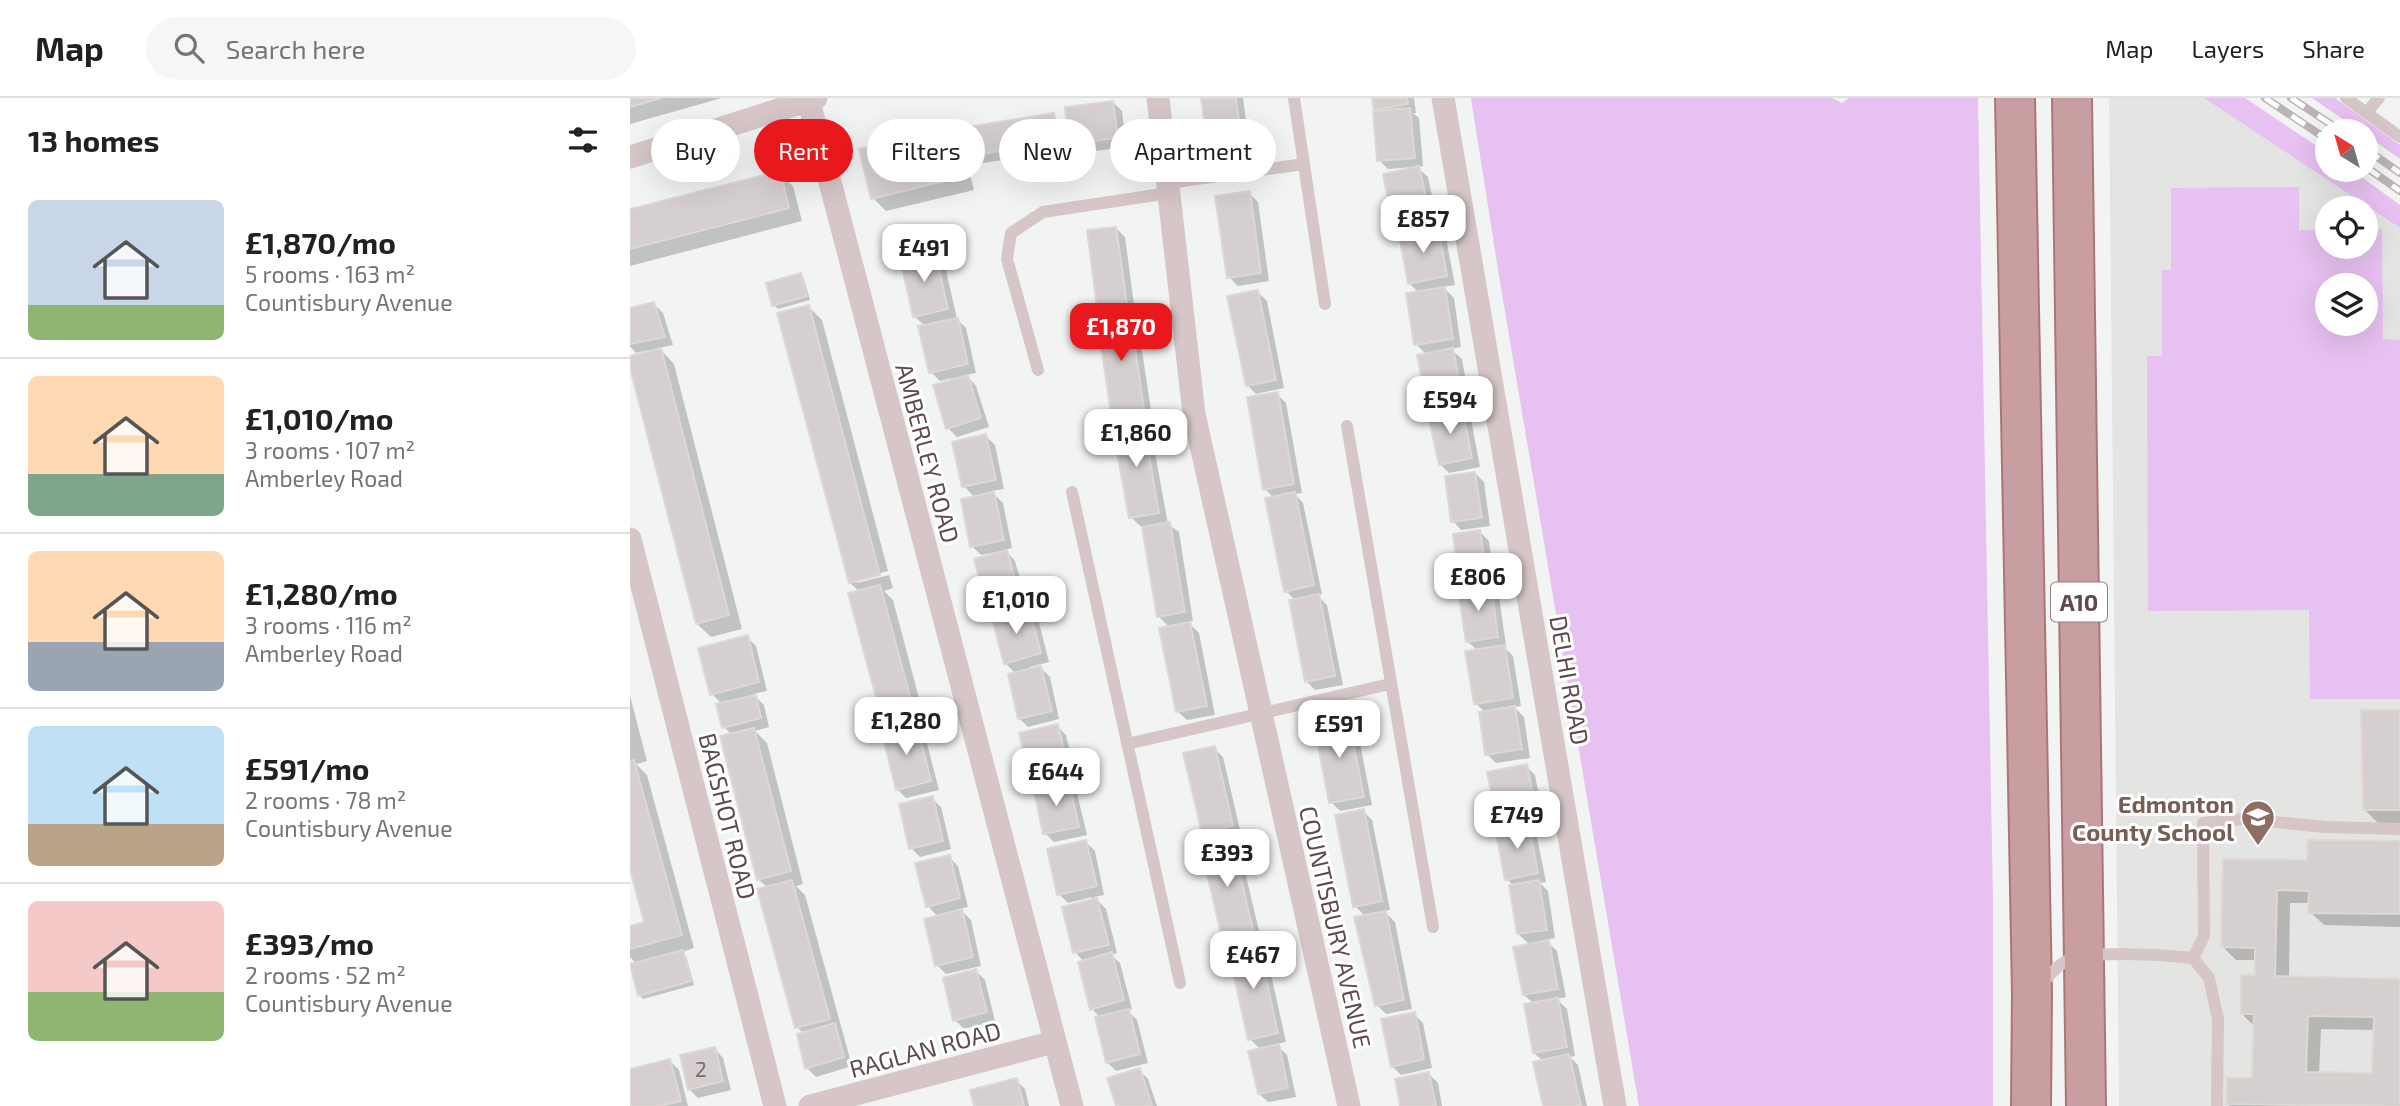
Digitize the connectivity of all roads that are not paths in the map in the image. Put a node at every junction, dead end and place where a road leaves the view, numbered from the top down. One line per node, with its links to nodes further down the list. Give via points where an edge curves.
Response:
1 (811, 98): 11 (street); 28 (street, AMBERLEY ROAD)
2 (1158, 98): 13 (street, COUNTISBURY AVENUE)
3 (1294, 98): 12 (lane)
4 (1443, 98): 33 (street, DELHI ROAD)
5 (2015, 98): 27 (highway, A10)
6 (2072, 98): 24 (highway, A10)
7 (2346, 98): 9 (lane)
8 (2379, 98): 9 (lane)
9 (2367, 112): 10 (lane)
10 (2400, 137)
11 (630, 157)
12 (1304, 164): 13 (lane); 14 (lane)
13 (1169, 188): 15 (lane, via 1043,212 1011,233 1007,259); 20 (street, COUNTISBURY AVENUE, via 1194,414)
14 (1325, 304)
15 (1038, 370)
16 (1347, 426): 19 (lane)
17 (1072, 492): 21 (lane)
18 (630, 539): 29 (street, BAGSHOT ROAD)
19 (1390, 684): 20 (lane); 23 (lane)
20 (1261, 714): 21 (lane); 32 (street, COUNTISBURY AVENUE)
21 (1127, 744): 26 (lane)
22 (2400, 829): 25 (lane, via 2245,819 2203,823 2204,936)
23 (1433, 927)
24 (2084, 956): 25 (lane); 27 (lane, via 2064,962); 35 (highway, A10)
25 (2193, 958): 36 (lane, via 2209,978 2218,1019)
26 (1180, 983)
27 (2032, 993): 34 (highway, A10)
28 (1054, 1042): 30 (street, RAGLAN ROAD); 31 (street, AMBERLEY ROAD)
29 (775, 1106)
30 (810, 1106)
31 (1072, 1106)
32 (1349, 1106)
33 (1615, 1106)
34 (2031, 1106)
35 (2086, 1106)
36 (2217, 1106)

